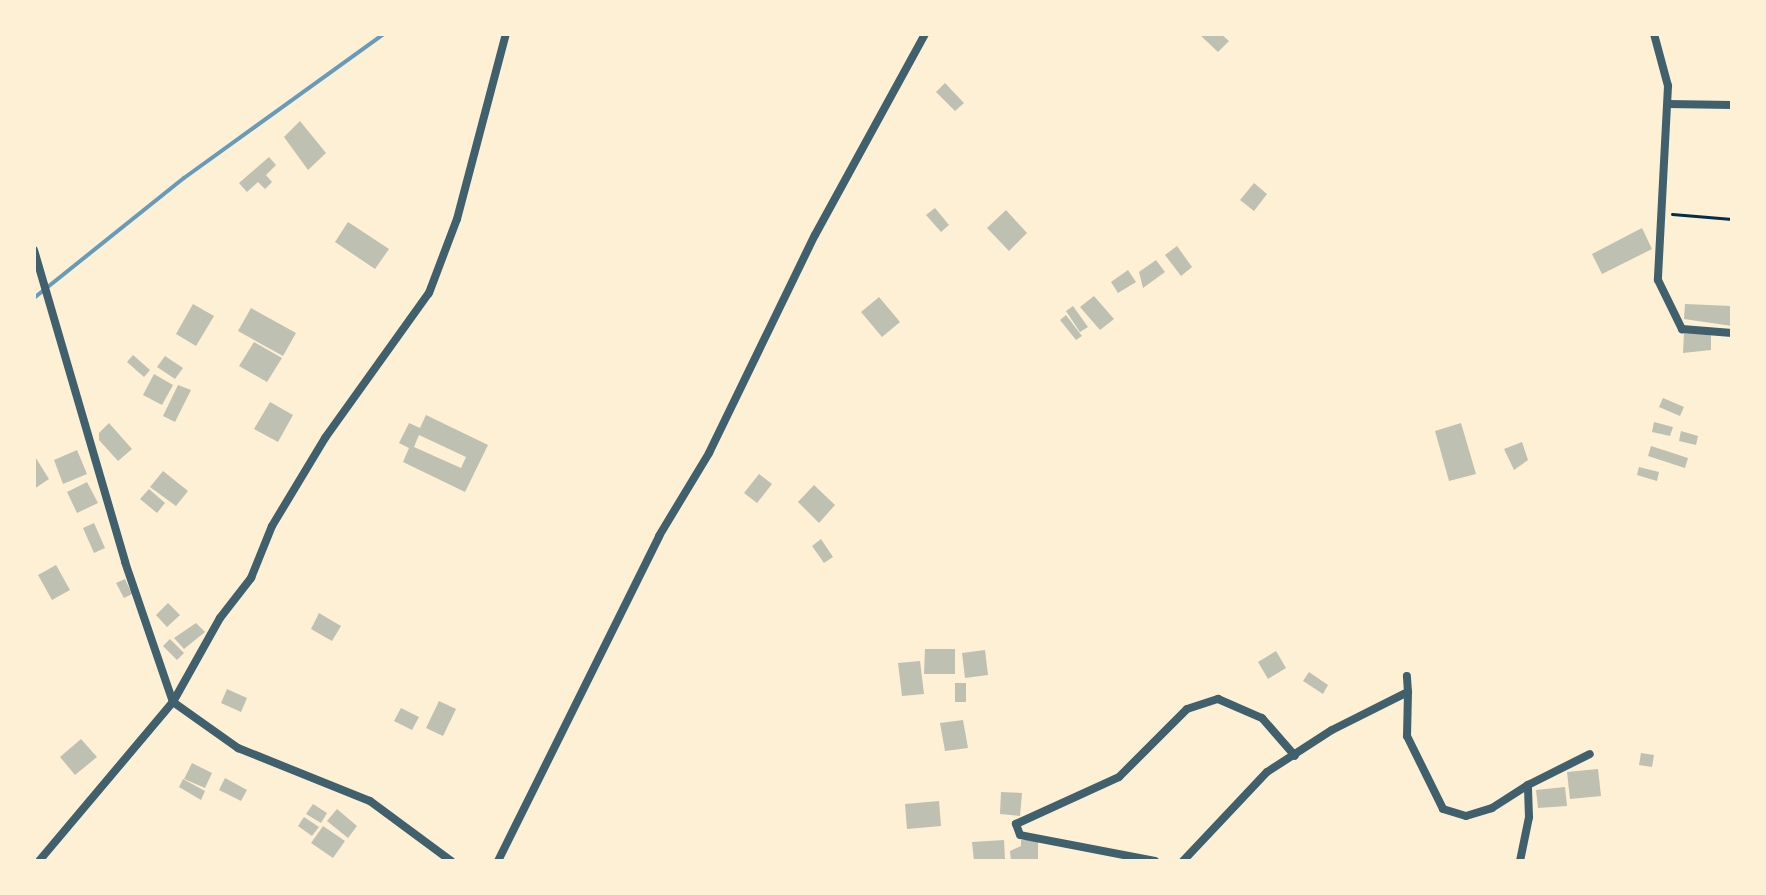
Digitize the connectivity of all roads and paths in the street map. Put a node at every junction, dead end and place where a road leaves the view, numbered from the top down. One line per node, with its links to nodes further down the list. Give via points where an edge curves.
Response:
1 (506, 34): 12 (street, via 457,219 429,293 325,438 272,526 251,578 220,618)
2 (925, 34): 18 (street, via 815,235 709,453 659,536)
3 (1654, 34): 4 (street)
4 (1668, 104): 5 (street); 6 (street)
5 (1732, 105)
6 (1661, 213): 7 (path); 9 (street, via 1656,257 1667,306 1682,329)
7 (1732, 219)
8 (34, 250): 12 (street, via 125,562)
9 (1732, 333)
10 (1407, 676): 11 (street)
11 (1408, 692): 14 (street, via 1332,730); 15 (street, via 1407,736 1443,809 1466,816 1492,808)
12 (173, 702): 16 (street); 17 (street, via 238,748 370,801)
13 (1590, 754): 15 (street)
14 (1295, 756): 19 (street, via 1262,718 1218,699 1187,709 1119,777 1016,824 1020,835); 20 (street, via 1242,793)
15 (1528, 785): 21 (street, via 1529,817)
16 (39, 861)
17 (451, 861)
18 (498, 861)
19 (1155, 861)
20 (1183, 861)
21 (1520, 861)

